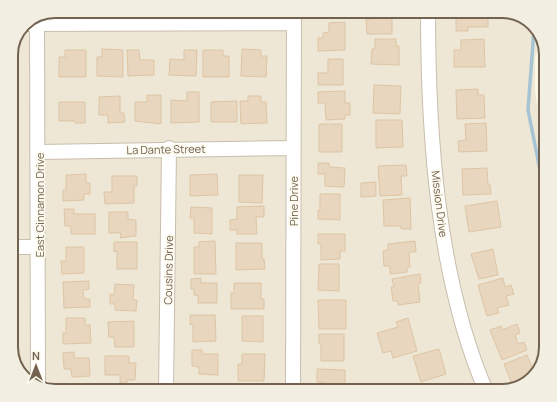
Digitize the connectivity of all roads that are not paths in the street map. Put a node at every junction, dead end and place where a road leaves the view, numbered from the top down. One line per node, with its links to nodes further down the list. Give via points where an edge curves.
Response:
1 (256, 18): 4 (street)
2 (294, 18): 7 (street, Pine Drive)
3 (428, 18): 14 (street, Mission Drive, via 430,96 436,175 447,255 457,310)
4 (35, 24)
5 (31, 26): 8 (street, East Cinnamon Drive)
6 (169, 148): 7 (street, La Dante Street); 8 (street, La Dante Street); 12 (street, Cousins Drive)
7 (294, 148): 13 (street, Pine Drive)
8 (39, 152): 10 (street, East Cinnamon Drive)
9 (18, 247): 10 (street)
10 (38, 247): 11 (street, East Cinnamon Drive)
11 (38, 380)
12 (166, 384)
13 (293, 384)
14 (483, 384)

